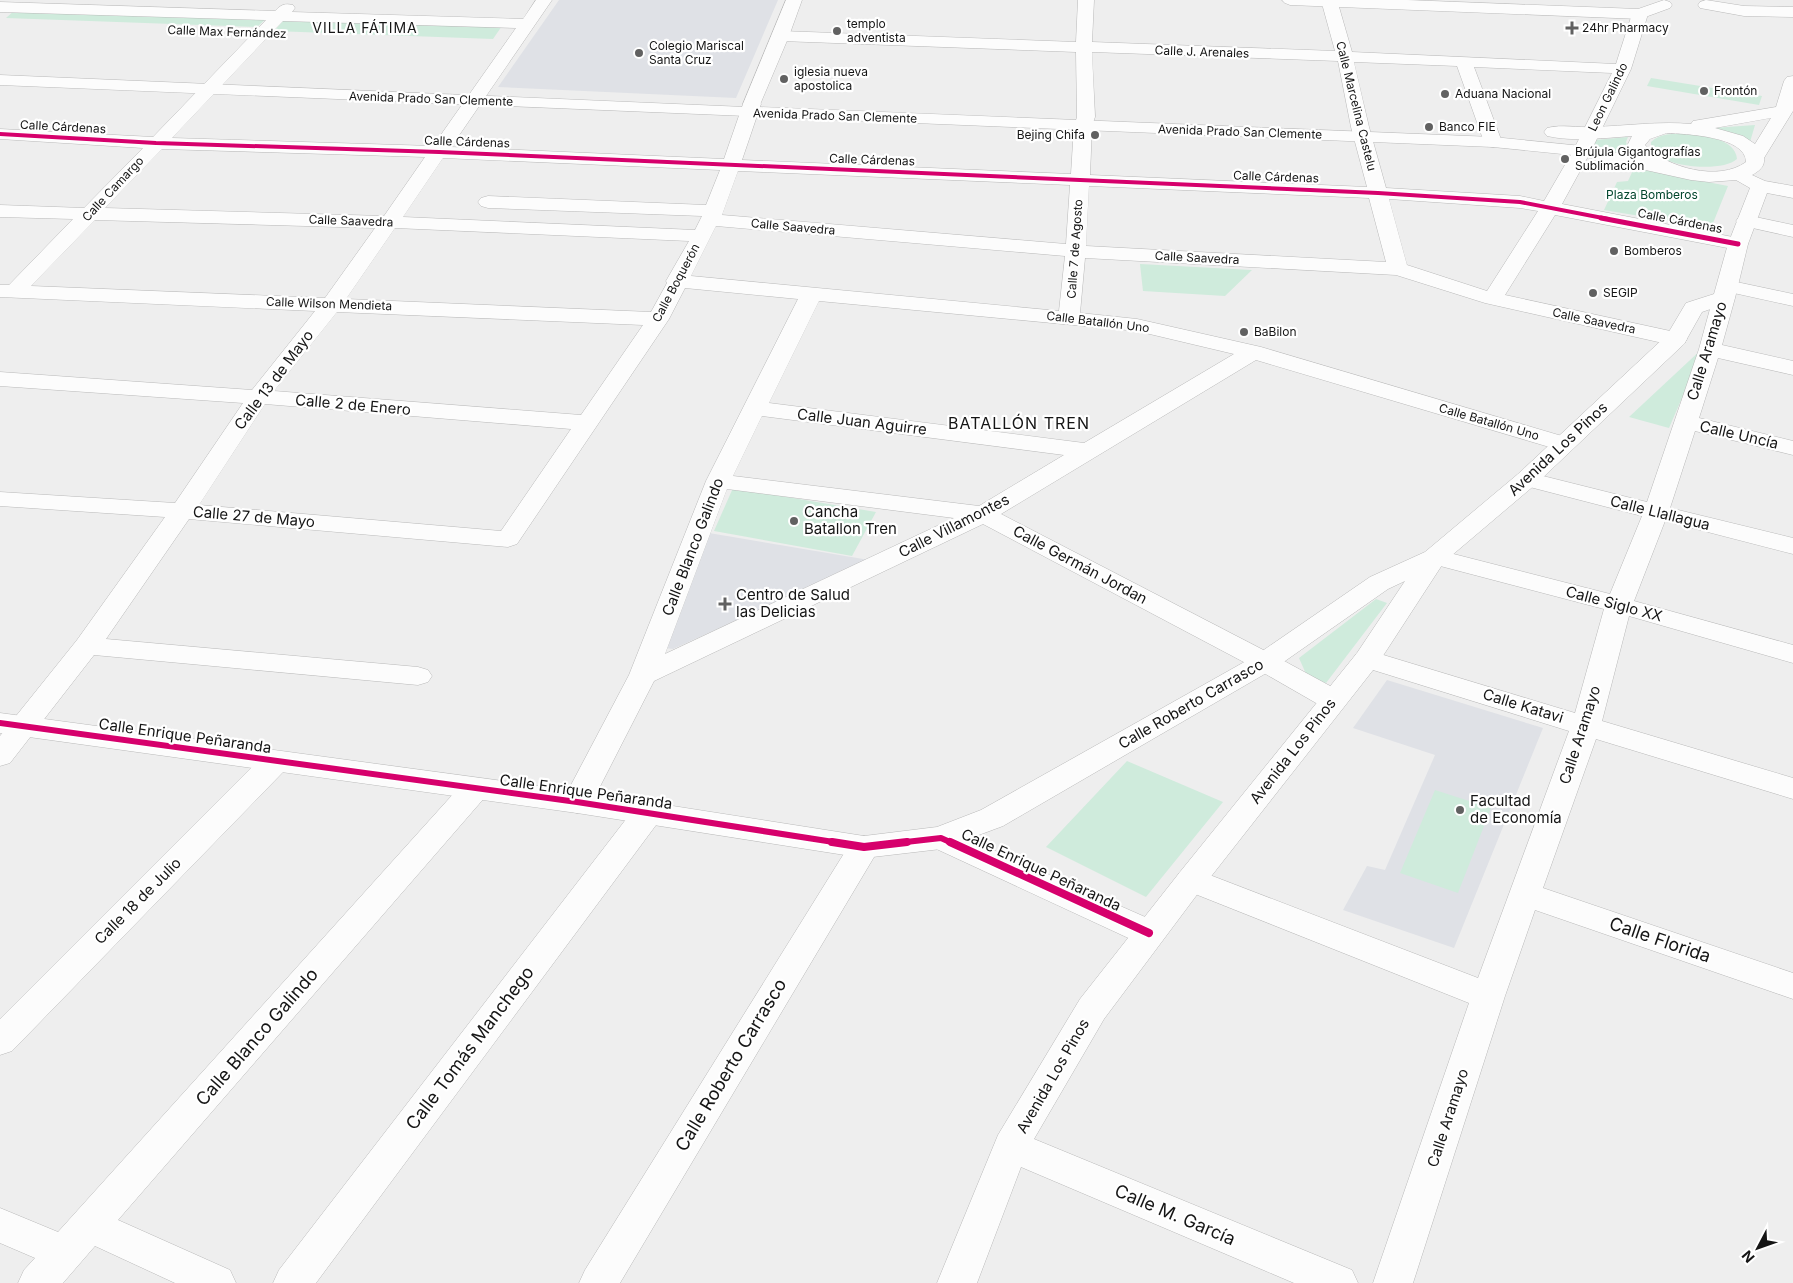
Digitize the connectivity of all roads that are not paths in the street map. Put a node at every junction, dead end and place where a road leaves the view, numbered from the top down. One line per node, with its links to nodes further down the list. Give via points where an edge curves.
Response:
1 (295, 0): 13 (street, Calle Camargo)
2 (544, 0): 14 (street, Calle 13 de Mayo)
3 (794, 0): 18 (street, Calle Boquerón)
4 (1086, 0): 19 (street, Calle 7 de Agosto)
5 (1290, 0): 6 (street)
6 (1329, 1): 8 (street); 20 (street, Calle Marcelina Castelu)
7 (1661, 2): 9 (street); 12 (street)
8 (1456, 3): 12 (street)
9 (1696, 6): 11 (street)
10 (0, 7): 13 (street)
11 (1793, 12)
12 (1640, 14): 22 (street, Leon Galindo)
13 (278, 16): 14 (street); 16 (street, Calle Camargo)
14 (528, 24): 27 (street, Calle 13 de Mayo, via 505,42)
15 (242, 32): 16 (street, Calle Max Fernández)
16 (261, 33): 17 (street, Calle Max Fernández); 26 (street, Calle Camargo)
17 (280, 34)
18 (781, 36): 19 (street, Calle J. Arenales); 28 (street, Calle Boquerón)
19 (1084, 47): 20 (street, Calle J. Arenales); 30 (street, Calle 7 de Agosto)
20 (1345, 57): 21 (street, Calle J. Arenales); 33 (street, Calle Marcelina Castelu)
21 (1464, 61): 22 (street, Calle J. Arenales); 36 (street)
22 (1623, 69): 34 (street, Leon Galindo)
23 (0, 73): 26 (street, Avenida Prado San Clemente)
24 (0, 80): 26 (street, Avenida Prado San Clemente)
25 (1793, 81): 29 (street)
26 (211, 86): 27 (street, Avenida Prado San Clemente); 37 (street, Calle Camargo)
27 (476, 96): 28 (street, Avenida Prado San Clemente); 39 (street, Calle 13 de Mayo)
28 (750, 108): 30 (street, Avenida Prado San Clemente); 41 (street, Calle Boquerón)
29 (1788, 111): 31 (street); 40 (street)
30 (1084, 122): 33 (street, Avenida Prado San Clemente); 44 (street, Calle 7 de Agosto)
31 (1677, 128): 32 (street, Avenida Prado San Clemente); 40 (street, via 1728,137 1746,146)
32 (1658, 129): 34 (street, Avenida Prado San Clemente); 42 (street, via 1637,139 1636,146 1652,162)
33 (1361, 132): 36 (street, Avenida Prado San Clemente); 47 (street, Calle Marcelina Castelu)
34 (1590, 133): 36 (street, Avenida Prado San Clemente); 38 (street, Leon Galindo)
35 (0, 134): 37 (street, Calle Cárdenas)
36 (1491, 137): 38 (street, Avenida Prado San Clemente)
37 (156, 143): 39 (street, Calle Cárdenas); 51 (street, Calle Camargo)
38 (1582, 151): 42 (street, Avenida Prado San Clemente); 49 (street, Leon Galindo)
39 (439, 152): 41 (street, Calle Cárdenas); 53 (street, Calle 13 de Mayo)
40 (1756, 157): 43 (street, via 1753,166)
41 (731, 165): 44 (street, Calle Cárdenas); 54 (street, Calle Boquerón)
42 (1669, 168): 43 (street, via 1698,175)
43 (1736, 173): 45 (street)
44 (1080, 180): 47 (street, Calle Cárdenas); 57 (street, Calle 7 de Agosto)
45 (1760, 186): 46 (street); 52 (street, Calle Aramayo)
46 (1793, 192)
47 (1378, 193): 49 (street, Calle Cárdenas); 58 (street, Calle Marcelina Castelu)
48 (488, 202): 54 (street)
49 (1551, 206): 56 (street, Calle Cárdenas); 63 (street, Leon Galindo)
50 (0, 211): 51 (street, Calle Saavedra)
51 (90, 214): 53 (street, Calle Saavedra); 60 (street, Calle Camargo)
52 (1746, 221): 55 (street, Calle Cárdenas); 56 (street, Calle Aramayo)
53 (389, 222): 54 (street, Calle Saavedra); 65 (street, Calle 13 de Mayo)
54 (708, 222): 57 (street, Calle Saavedra); 59 (street, Calle Boquerón)
55 (1793, 230)
56 (1738, 244): 61 (street, Calle Aramayo)
57 (1076, 251): 58 (street, Calle Saavedra); 66 (street, Calle 7 de Agosto)
58 (1398, 270): 63 (street, Calle Saavedra)
59 (676, 281): 62 (street, Calle Batallón Uno); 67 (street, Calle Boquerón)
60 (7, 291): 65 (street, Calle Wilson Mendieta)
61 (1725, 292): 64 (street); 68 (street, Avenida Los Pinos, via 1694,308); 69 (street, Calle Aramayo)
62 (812, 294): 66 (street, Calle Batallón Uno); 74 (street, Calle Blanco Galindo)
63 (1492, 299): 68 (street, Calle Saavedra)
64 (1793, 300)
65 (332, 304): 67 (street, Calle Wilson Mendieta); 73 (street, Calle 13 de Mayo)
66 (1069, 318): 70 (street, Calle Batallón Uno, via 1136,325)
67 (658, 319): 76 (street, Calle Boquerón)
68 (1676, 339): 77 (street, Avenida Los Pinos)
69 (1710, 349): 71 (street); 75 (street, Calle Aramayo)
70 (1254, 352): 77 (street, Calle Batallón Uno); 79 (street, Calle Villamontes)
71 (1793, 368)
72 (0, 379): 73 (street, Calle 2 de Enero)
73 (258, 397): 76 (street, Calle 2 de Enero); 83 (street, Calle 13 de Mayo)
74 (754, 408): 79 (street, Calle Juan Aguirre); 81 (street, Calle Blanco Galindo)
75 (1685, 422): 78 (street, Calle Uncía); 84 (street, Calle Aramayo)
76 (587, 423): 86 (street, Calle Boquerón)
77 (1564, 444): 80 (street, Avenida Los Pinos)
78 (1793, 448)
79 (1089, 451): 85 (street, Calle Villamontes)
80 (1527, 479): 84 (street, Calle Llallagua); 88 (street, Avenida Los Pinos)
81 (718, 482): 85 (street, Calle Germán Jordan); 94 (street, Calle Blanco Galindo)
82 (0, 499): 83 (street, Calle 27 de Mayo)
83 (182, 511): 86 (street, Calle 27 de Mayo); 90 (street, Calle 13 de Mayo)
84 (1656, 513): 87 (street, Calle Llallagua); 89 (street, Calle Aramayo)
85 (983, 514): 93 (street, Calle Germán Jordan); 94 (street, Calle Villamontes)
86 (508, 539)
87 (1793, 546)
88 (1434, 557): 89 (street, Calle Siglo XX); 92 (street, Avenida Los Pinos); 93 (street, Calle Roberto Carrasco, via 1379,583)
89 (1619, 605): 91 (street, Calle Siglo XX); 98 (street, Calle Aramayo)
90 (87, 646): 95 (street); 97 (street, Calle 13 de Mayo)
91 (1793, 654)
92 (1367, 659): 96 (street, Avenida Los Pinos); 98 (street, Calle Katavi)
93 (1266, 662): 96 (street, Calle Germán Jordan); 105 (street, Calle Roberto Carrasco, via 992,818)
94 (643, 675): 103 (street, Calle Blanco Galindo)
95 (418, 676)
96 (1333, 700): 107 (street, Avenida Los Pinos)
97 (11, 725): 99 (street, Calle 13 de Mayo); 100 (street, Calle Enrique Peñaranda)
98 (1586, 725): 102 (street, Calle Katavi); 108 (street, Calle Aramayo)
99 (0, 756)
100 (275, 762): 101 (street, Calle Enrique Peñaranda); 112 (street, Calle 18 de Julio)
101 (475, 789): 103 (street, Calle Enrique Peñaranda); 115 (street, Calle Blanco Galindo)
102 (1793, 789)
103 (577, 802): 104 (street, Calle Enrique Peñaranda)
104 (648, 813): 106 (street, Calle Enrique Peñaranda); 119 (street, Calle Tomás Manchego)
105 (941, 838): 106 (street, Calle Enrique Peñaranda); 109 (street, Calle Enrique Peñaranda)
106 (864, 847): 120 (street, Calle Roberto Carrasco)
107 (1191, 880): 109 (street, Avenida Los Pinos); 111 (street)
108 (1526, 894): 110 (street, Calle Florida); 111 (street, Calle Aramayo)
109 (1149, 933): 113 (street, Avenida Los Pinos, via 1092,1009)
110 (1793, 986)
111 (1488, 996): 123 (street, Calle Aramayo)
112 (0, 1041)
113 (1011, 1146): 121 (street, Avenida Los Pinos); 122 (street, Calle M. García)
114 (0, 1225): 116 (street)
115 (90, 1225): 116 (street, Calle Blanco Galindo); 118 (street)
116 (65, 1253): 117 (street, Calle Blanco Galindo)
117 (38, 1283)
118 (216, 1283)
119 (293, 1283)
120 (599, 1283)
121 (957, 1283)
122 (1338, 1283)
123 (1393, 1283)

